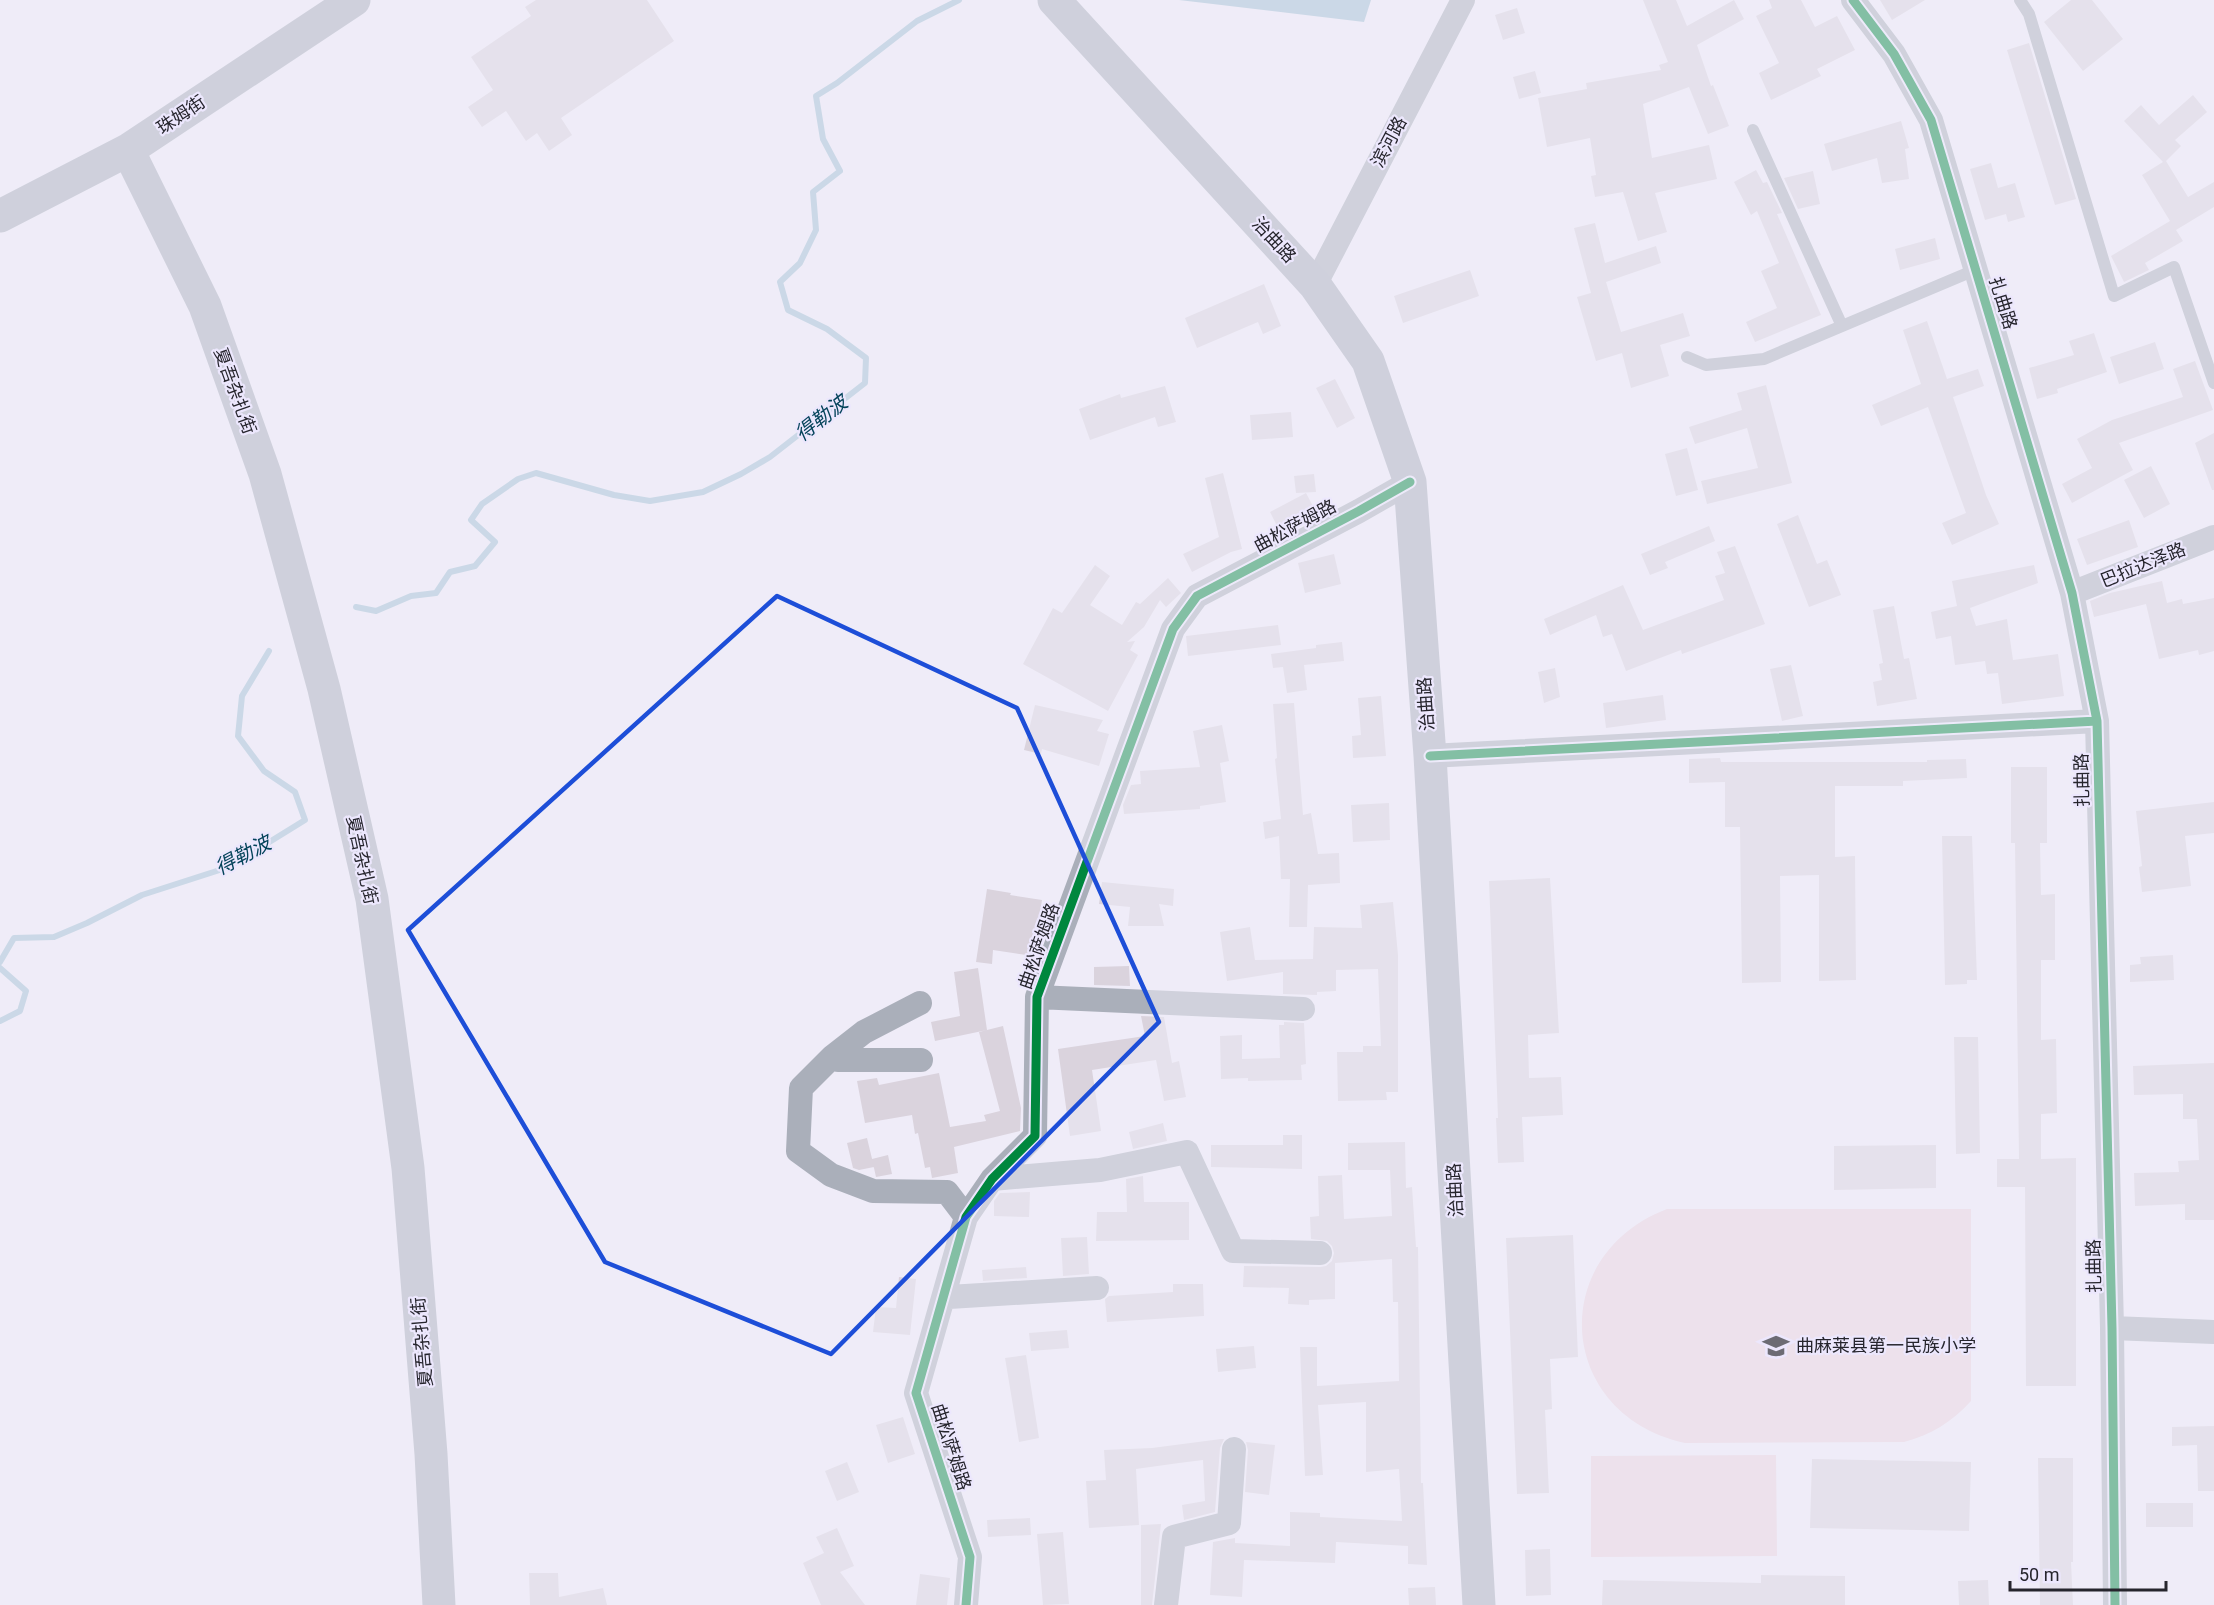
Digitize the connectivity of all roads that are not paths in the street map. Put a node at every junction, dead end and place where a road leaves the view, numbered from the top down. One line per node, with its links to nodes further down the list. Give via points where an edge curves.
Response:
1 (354, 0): 7 (main road, 珠姆街)
2 (1054, 0): 10 (main road, 治曲路)
3 (1464, 0): 10 (street, 滨河路)
4 (1852, 0): 9 (street, 扎曲路, via 1894,54 1931,120)
5 (2020, 0): 13 (lane, via 2029,14 2114,296 2174,267)
6 (1753, 130): 11 (lane)
7 (128, 150): 8 (main road, 珠姆街); 32 (main road, 夏吾杂扎街, via 205,306 265,474 324,689 372,899 408,1168 432,1454)
8 (0, 216)
9 (1975, 270): 11 (lane); 16 (street, 扎曲路)
10 (1315, 285): 14 (main road, 治曲路, via 1368,361)
11 (1842, 326): 12 (lane, via 1764,359 1706,365)
12 (1687, 357)
13 (2214, 383)
14 (1410, 482): 18 (main road, 治曲路); 19 (street, 曲松萨姆路, via 1197,596 1173,629)
15 (2214, 537): 16 (street, 巴拉达泽路)
16 (2072, 593): 17 (street, 扎曲路)
17 (2097, 721): 18 (street); 29 (street, 扎曲路)
18 (1430, 756): 35 (main road, 治曲路)
19 (1037, 997): 21 (street); 24 (street, 曲松萨姆路, via 1035,1136)
20 (920, 1003): 25 (street, via 864,1032 832,1056 801,1088 798,1151 831,1175 873,1191 947,1192)
21 (1303, 1009)
22 (838, 1060): 23 (street)
23 (921, 1060)
24 (992, 1179): 25 (street, 曲松萨姆路); 26 (street, via 1100,1170 1187,1152 1233,1251)
25 (966, 1217): 33 (street, 曲松萨姆路, via 916,1393 970,1557)
26 (1320, 1253)
27 (1097, 1288): 28 (street)
28 (949, 1297)
29 (2112, 1328): 30 (street); 36 (street, 扎曲路)
30 (2214, 1332)
31 (1234, 1449): 34 (street, via 1229,1523 1174,1537)
32 (439, 1605)
33 (966, 1605)
34 (1166, 1605)
35 (1479, 1605)
36 (2115, 1605)

